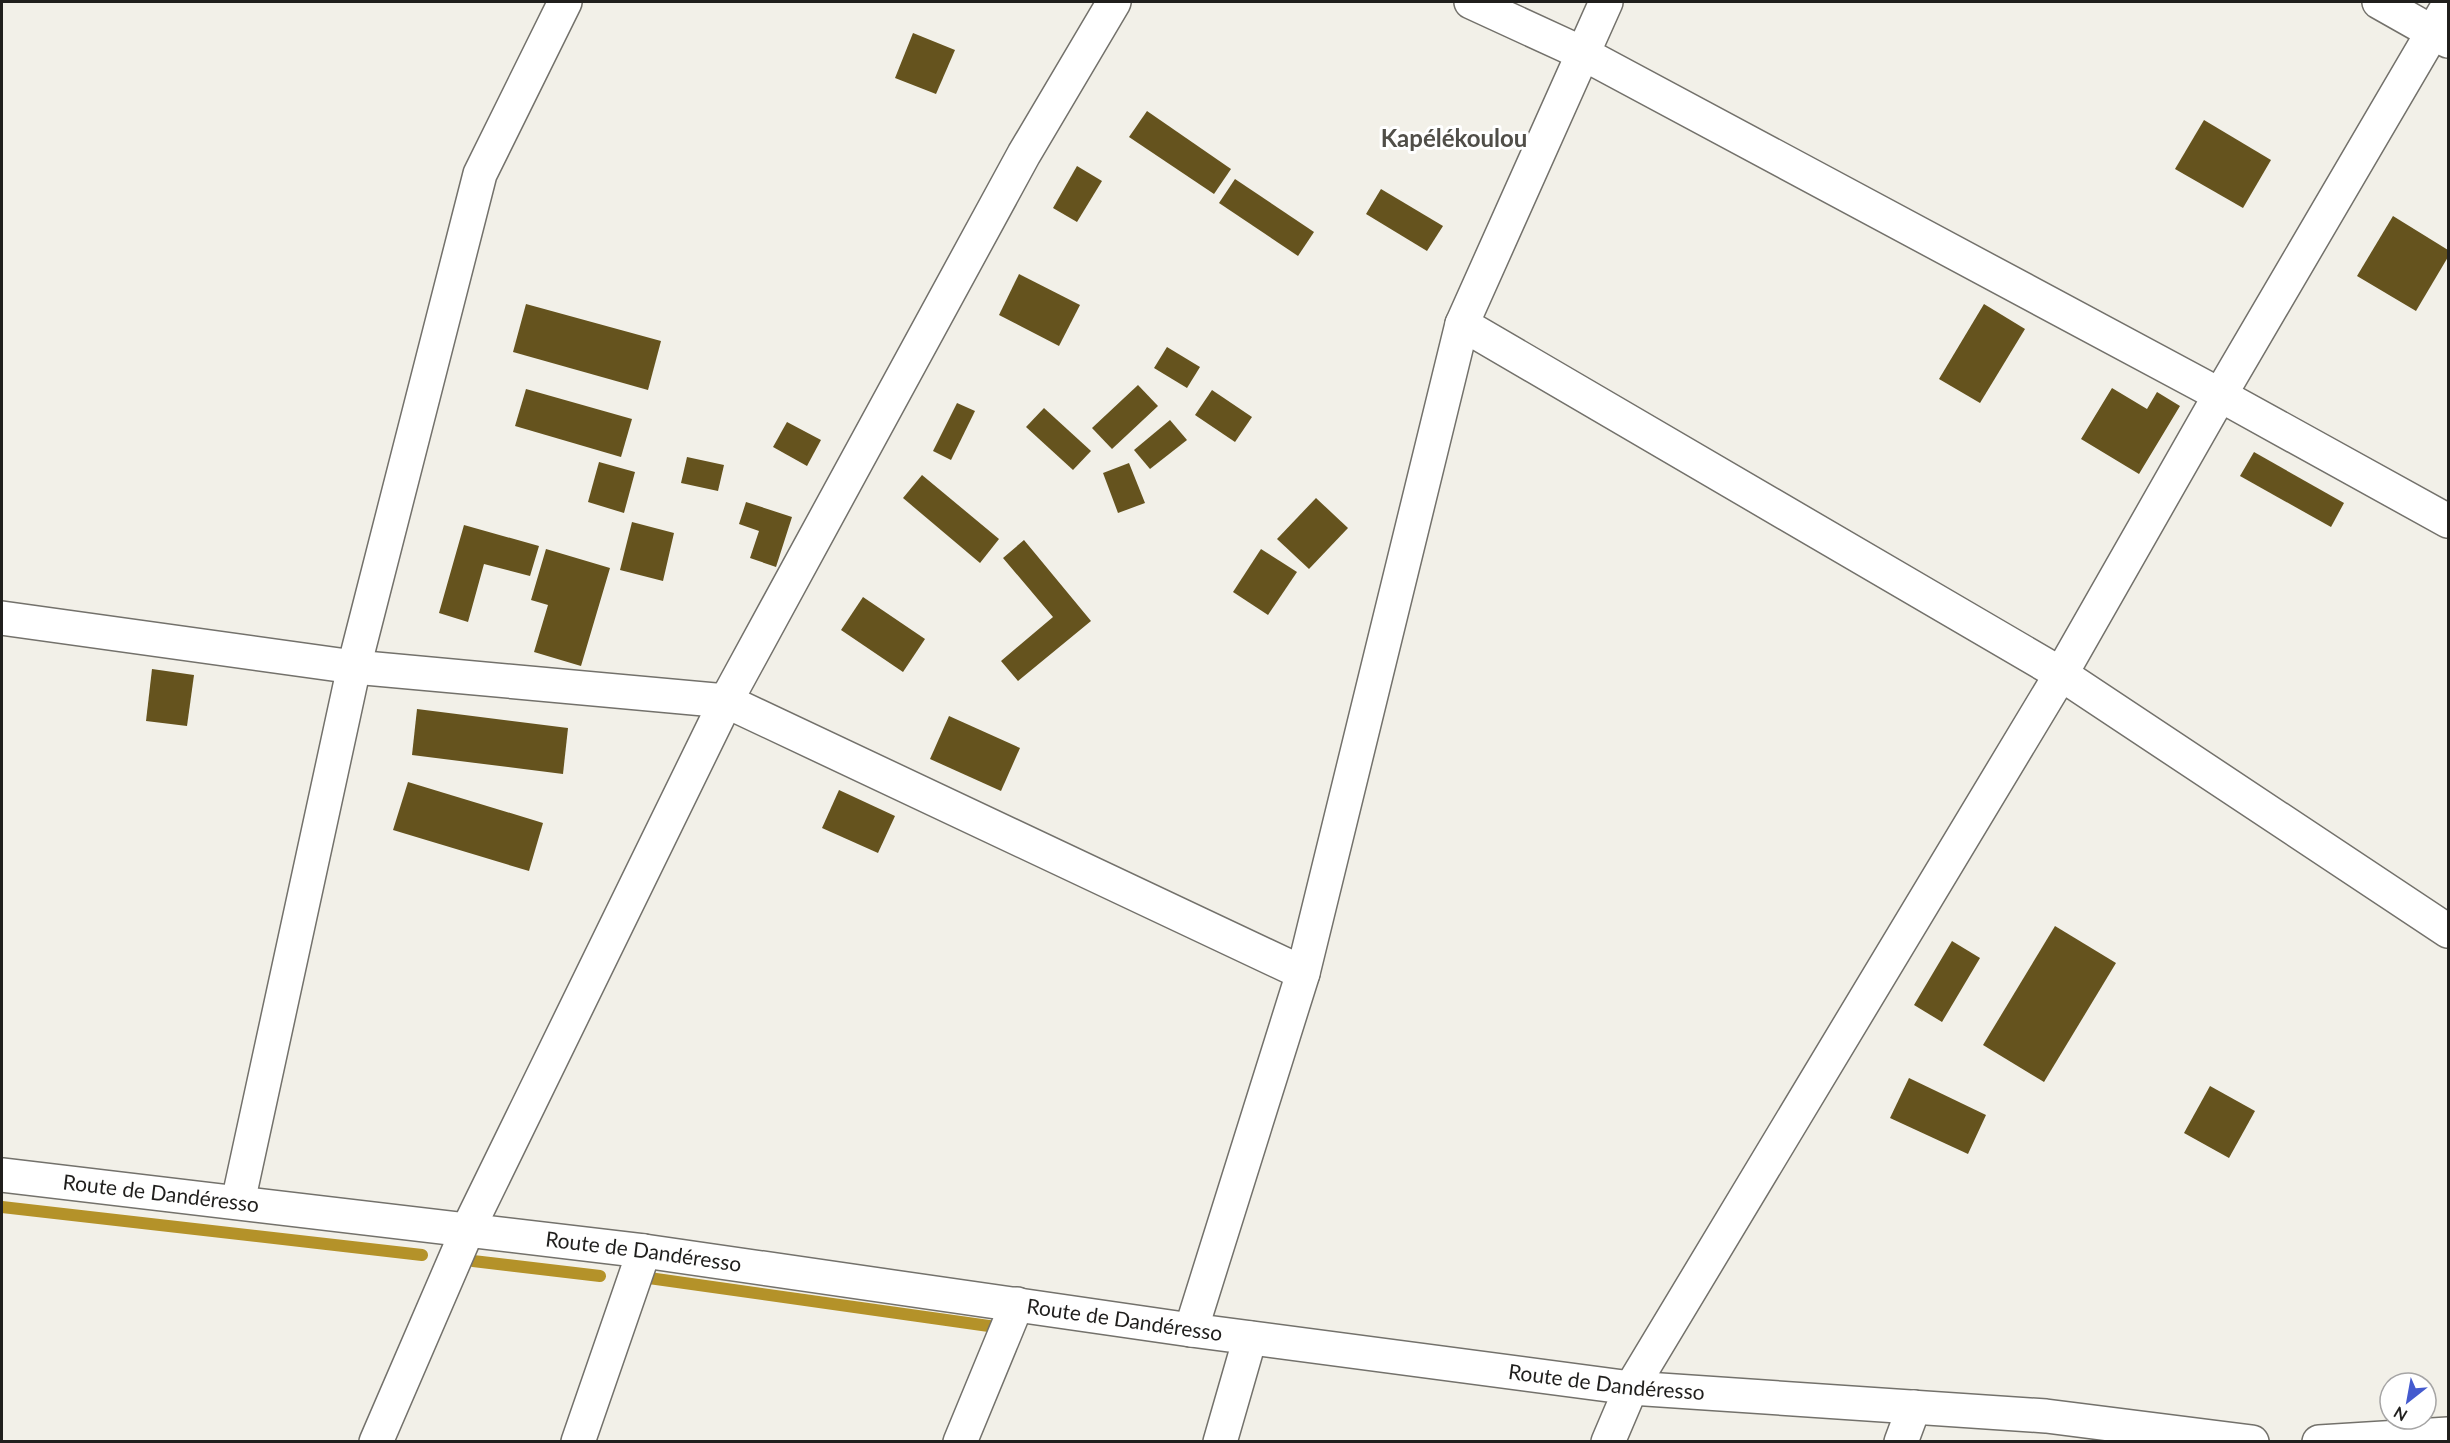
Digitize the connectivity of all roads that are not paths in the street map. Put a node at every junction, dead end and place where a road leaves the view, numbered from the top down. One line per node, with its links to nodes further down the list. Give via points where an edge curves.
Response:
1 (565, 2): 12 (street, via 480,174)
2 (1114, 2): 14 (street, via 1024,154)
3 (1471, 2): 7 (street)
4 (1606, 2): 7 (street)
5 (2379, 2): 6 (street)
6 (2443, 26): 9 (street)
7 (1582, 53): 8 (street); 9 (street)
8 (1462, 324): 13 (street); 16 (street)
9 (2220, 395): 10 (street); 13 (street)
10 (2448, 521)
11 (2, 618): 12 (street)
12 (354, 667): 14 (street); 18 (street)
13 (2061, 674): 15 (street); 24 (street)
14 (726, 701): 16 (street); 19 (street)
15 (2448, 931)
16 (1303, 973): 22 (street)
17 (2, 1175): 18 (street, Route de Dandéresso)
18 (238, 1202): 19 (street, Route de Dandéresso)
19 (468, 1229): 20 (street, Route de Dandéresso); 27 (street)
20 (644, 1251): 21 (street, Route de Dandéresso); 28 (street)
21 (1017, 1304): 22 (street, Route de Dandéresso); 29 (street)
22 (1191, 1330): 23 (street, Route de Dandéresso)
23 (1250, 1338): 24 (street, Route de Dandéresso); 30 (street)
24 (1631, 1388): 25 (street, Route de Dandéresso); 31 (street)
25 (1914, 1407): 32 (street); 33 (street, Route de Dandéresso, via 2046,1416)
26 (2448, 1434): 34 (street)
27 (376, 1442)
28 (578, 1442)
29 (960, 1442)
30 (1220, 1442)
31 (1608, 1442)
32 (1901, 1442)
33 (2252, 1442)
34 (2319, 1442)

